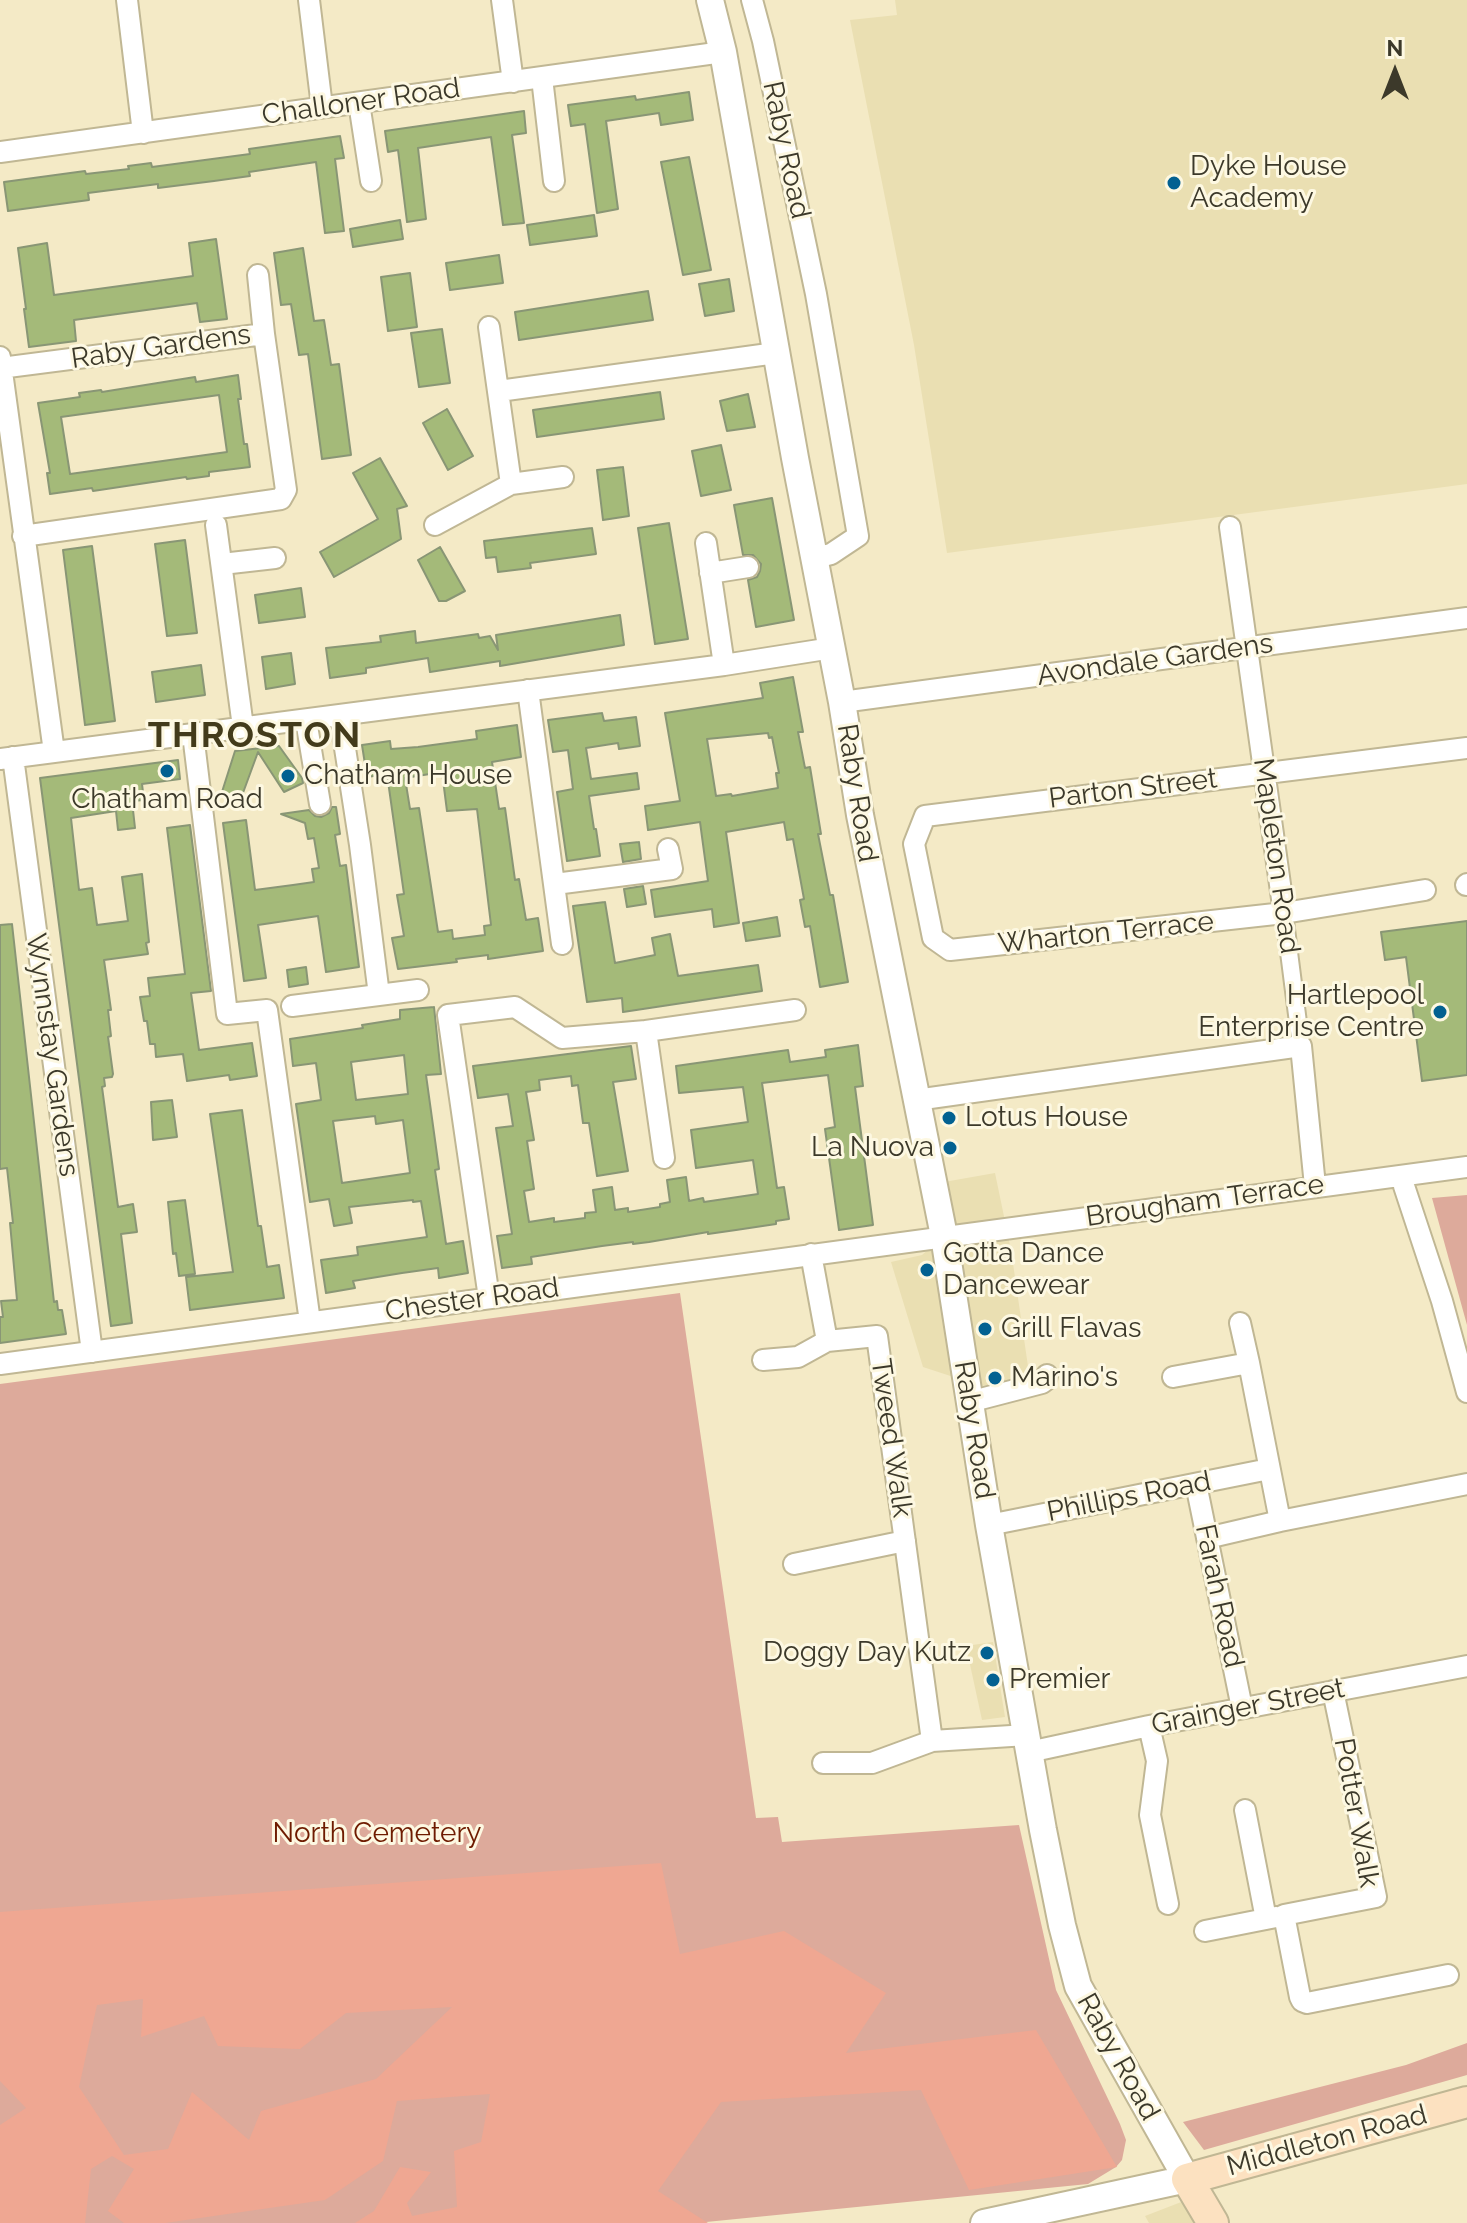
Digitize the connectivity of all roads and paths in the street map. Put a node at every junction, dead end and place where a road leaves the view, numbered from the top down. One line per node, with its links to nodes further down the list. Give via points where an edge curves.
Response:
1 (127, 0): 11 (street)
2 (309, 0): 10 (street)
3 (502, 0): 8 (street)
4 (710, 0): 6 (street, Raby Road)
5 (752, 0): 29 (street, Raby Road, via 816,294 858,536)
6 (723, 52): 7 (street, Challoner Road); 18 (street, Raby Road)
7 (542, 78): 8 (street, Challoner Road); 14 (street)
8 (513, 82): 9 (street, Challoner Road)
9 (359, 103): 10 (street, Challoner Road); 13 (street)
10 (322, 107): 11 (street, Challoner Road)
11 (143, 133): 12 (street, Challoner Road)
12 (0, 152)
13 (371, 181)
14 (554, 181)
15 (258, 275): 17 (street, Raby Gardens)
16 (489, 327): 20 (street)
17 (264, 334): 19 (street, Raby Gardens); 26 (street, via 286,490 281,499)
18 (776, 353): 20 (street); 29 (street, Raby Road)
19 (1, 364): 26 (street)
20 (499, 391): 22 (street)
21 (563, 477): 22 (street)
22 (511, 484): 24 (street)
23 (216, 525): 30 (street)
24 (435, 525)
25 (1230, 527): 34 (street, Mapleton Road)
26 (23, 536): 44 (street)
27 (706, 543): 32 (street)
28 (275, 558): 30 (street)
29 (815, 558): 35 (street, Raby Road)
30 (222, 564): 41 (street)
31 (748, 567): 32 (street)
32 (710, 573): 36 (street)
33 (1467, 618): 34 (street, Avondale Gardens)
34 (1247, 647): 38 (street, Avondale Gardens); 46 (street, Mapleton Road)
35 (832, 648): 36 (street); 38 (street, Raby Road)
36 (724, 665): 37 (street)
37 (528, 690): 39 (street); 49 (street)
38 (842, 702): 60 (street, Raby Road)
39 (340, 716): 40 (street); 55 (street)
40 (306, 720): 41 (street); 47 (street)
41 (243, 727): 42 (street)
42 (193, 734): 44 (street); 68 (street, via 227,1014 267,1010)
43 (1467, 748): 46 (street, Parton Street)
44 (54, 752): 45 (street)
45 (6, 758): 71 (street, Wynnstay Gardens)
46 (1265, 773): 51 (street, Mapleton Road); 52 (street, Parton Street, via 925,816 914,844)
47 (320, 804)
48 (668, 849): 49 (street, via 672,869)
49 (555, 884): 53 (street)
50 (1425, 890): 51 (street, Wharton Terrace)
51 (1284, 913): 52 (street, Wharton Terrace, via 950,950); 59 (street, Mapleton Road)
52 (933, 938)
53 (562, 944)
54 (418, 990): 55 (street)
55 (379, 995): 56 (street)
56 (292, 1006)
57 (795, 1010): 58 (street)
58 (646, 1031): 61 (street); 67 (street, via 562,1038 515,1007 448,1015)
59 (1301, 1046): 60 (street); 63 (street, Mapleton Road)
60 (916, 1100): 65 (street, Raby Road)
61 (664, 1158)
62 (1467, 1167): 63 (street, Brougham Terrace)
63 (1315, 1186): 65 (street, Brougham Terrace)
64 (1404, 1186): 77 (street)
65 (944, 1236): 66 (street, Chester Road); 78 (street, Raby Road)
66 (811, 1254): 67 (street, Chester Road); 70 (street, Tweed Walk)
67 (489, 1298): 68 (street, Chester Road)
68 (310, 1322): 71 (street, Chester Road)
69 (1240, 1323): 73 (street)
70 (827, 1341): 72 (street, Tweed Walk, via 798,1357); 85 (street, Tweed Walk, via 877,1336)
71 (92, 1352): 74 (street, Chester Road)
72 (763, 1360)
73 (1249, 1363): 76 (street); 79 (street)
74 (0, 1364)
75 (1047, 1375): 78 (street, via 1042,1383)
76 (1173, 1377)
77 (1467, 1392)
78 (969, 1402): 83 (street, Raby Road)
79 (1269, 1469): 80 (street, Phillips Road); 82 (street)
80 (1196, 1484): 83 (street, Phillips Road); 84 (street, Farah Road)
81 (1467, 1484): 82 (street)
82 (1280, 1521): 84 (street)
83 (989, 1525): 92 (street, Raby Road)
84 (1207, 1538): 89 (street, Farah Road)
85 (905, 1541): 86 (street, Tweed Walk); 91 (street, Tweed Walk)
86 (794, 1564)
87 (1467, 1666): 88 (street, Grainger Street)
88 (1333, 1691): 89 (street, Grainger Street); 96 (street, Potter Walk, via 1376,1897)
89 (1242, 1708): 90 (street, Grainger Street)
90 (1149, 1726): 92 (street, Grainger Street); 95 (street, via 1157,1761 1150,1815)
91 (932, 1741): 92 (street, Grainger Street); 93 (street, Grainger Street, via 872,1763)
92 (1028, 1744): 100 (street, Raby Road, via 1078,1986)
93 (823, 1763)
94 (1245, 1810): 96 (street)
95 (1168, 1904)
96 (1275, 1917): 97 (street); 98 (street, via 1300,1997 1307,2003)
97 (1205, 1931)
98 (1448, 1975)
99 (1467, 2102): 100 (main road, Middleton Road)
100 (1187, 2179): 101 (street); 102 (main road, Raby Road)
101 (984, 2223)
102 (1213, 2223)

